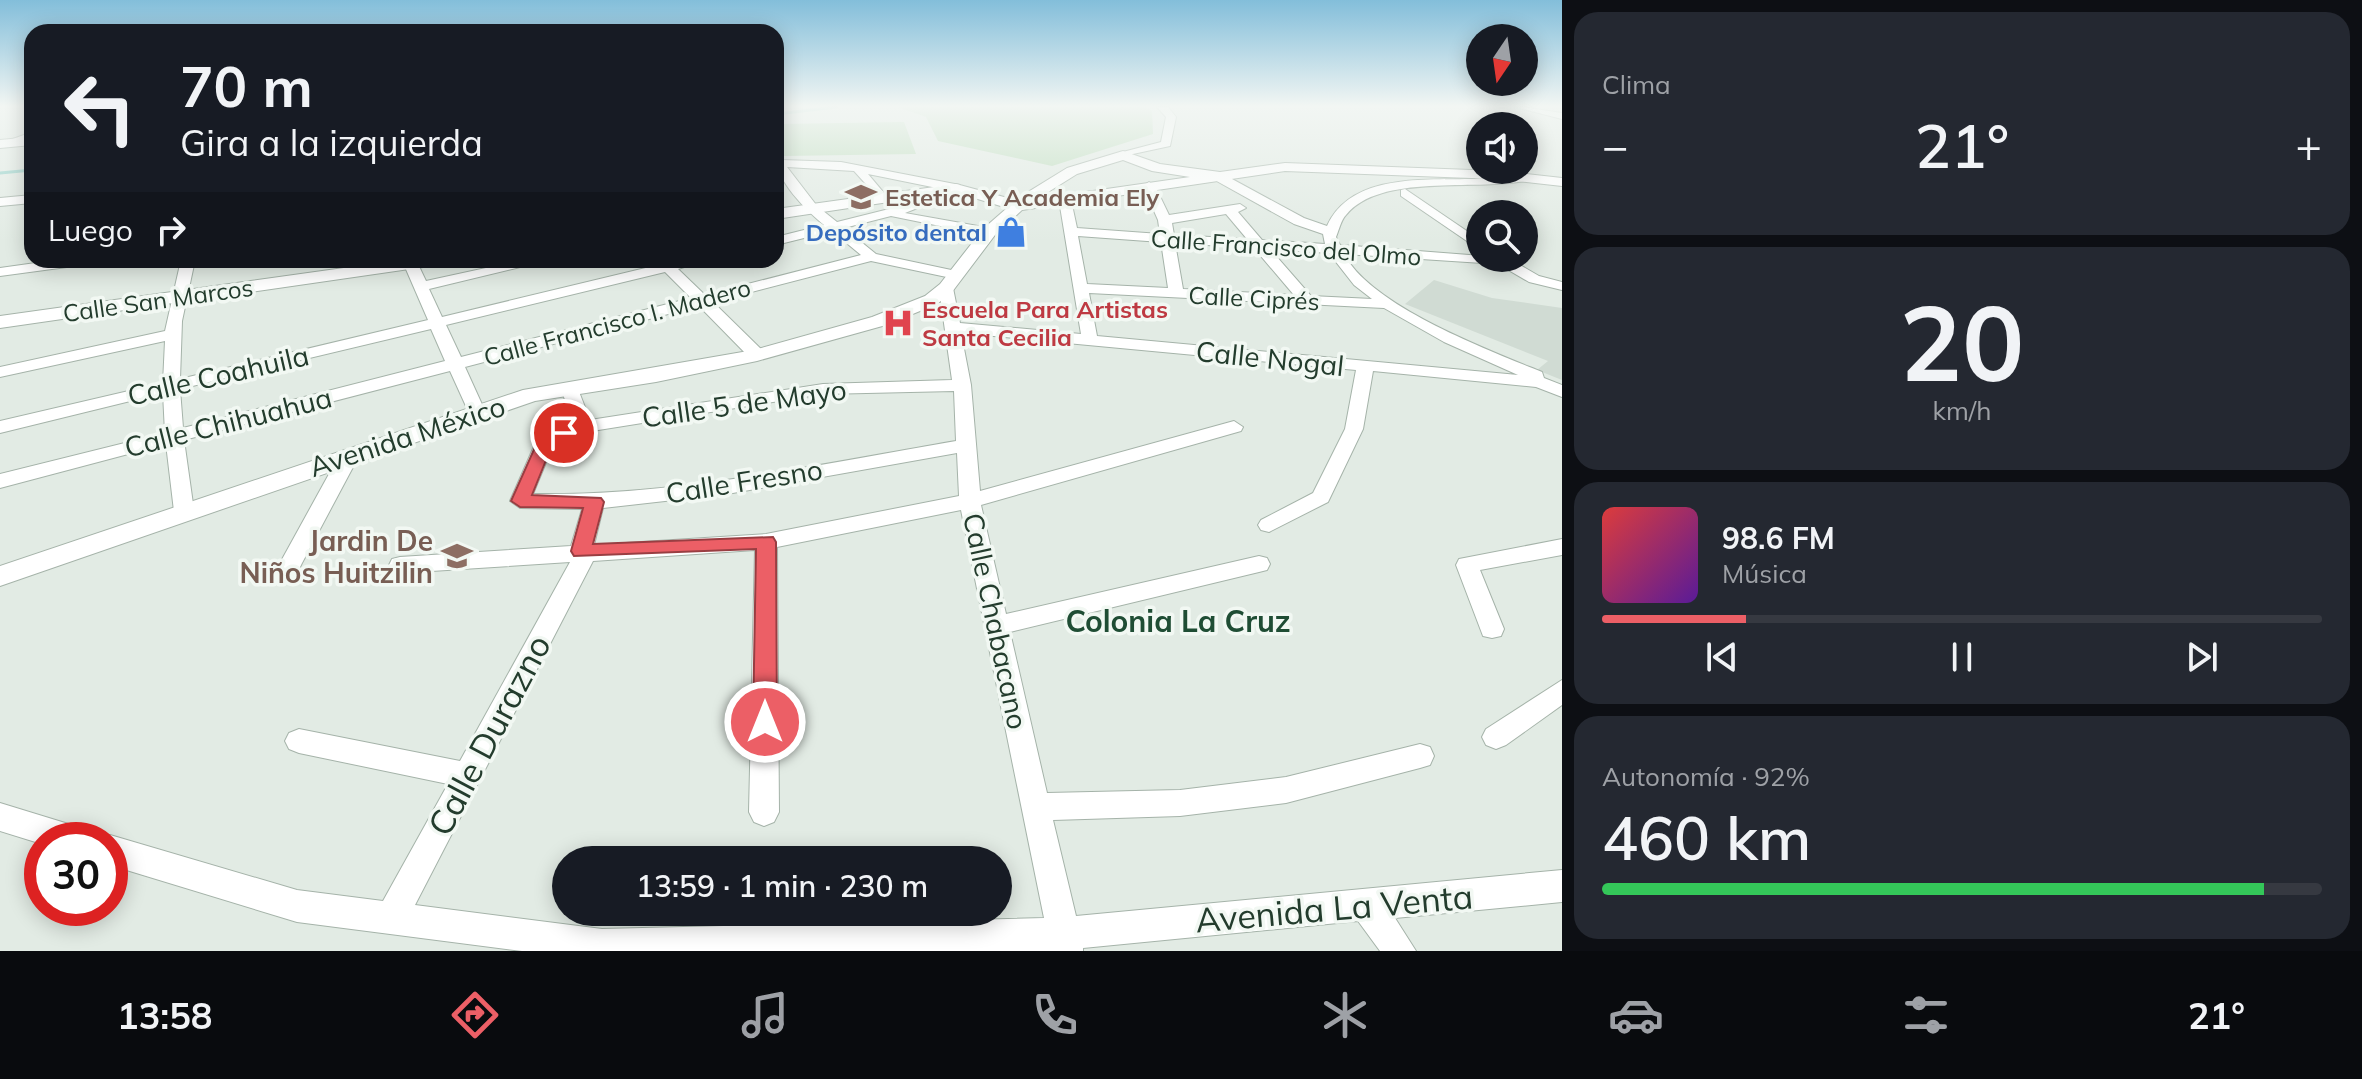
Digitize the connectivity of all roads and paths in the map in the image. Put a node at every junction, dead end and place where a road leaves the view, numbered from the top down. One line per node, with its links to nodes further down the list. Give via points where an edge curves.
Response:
1 (1137, 151): 2 (street)
2 (1123, 155): 8 (street, via 1166,169); 19 (street, Avenida México, via 1061,175)
3 (784, 162): 4 (street)
4 (858, 169): 14 (street); 21 (street)
5 (784, 172): 22 (street)
6 (1562, 173): 9 (street)
7 (1466, 175): 8 (street, via 1285,167)
8 (1217, 176): 13 (street); 20 (street)
9 (1538, 176)
10 (1538, 180): 12 (street)
11 (1466, 181): 29 (street, via 1375,191 1341,208)
12 (1562, 182)
13 (1149, 186): 17 (street); 25 (street)
14 (953, 189): 19 (street); 21 (street)
15 (1405, 193): 30 (street)
16 (24, 200): 18 (street)
17 (1065, 200): 19 (street); 28 (street)
18 (0, 202)
19 (1016, 203): 27 (street, Avenida México)
20 (1268, 203): 23 (street); 29 (street)
21 (886, 206): 22 (street); 26 (street); 27 (street)
22 (813, 209): 24 (street); 26 (street)
23 (1229, 210): 25 (street); 33 (street)
24 (784, 213)
25 (1165, 220): 32 (street)
26 (832, 227): 31 (street); 35 (street)
27 (989, 232): 46 (street, Avenida México)
28 (1071, 232): 32 (street, Calle Francisco del Olmo); 49 (street)
29 (1330, 232): 34 (street)
30 (1466, 236)
31 (784, 239)
32 (1169, 239): 33 (street, Calle Francisco del Olmo); 50 (street)
33 (1256, 244): 34 (street, Calle Francisco del Olmo); 53 (street)
34 (1333, 251): 36 (street, Calle Francisco del Olmo); 64 (street, via 1353,276 1399,311)
35 (871, 257): 46 (street); 52 (street, Calle Francisco I. Madero)
36 (1466, 257)
37 (30, 268): 44 (street)
38 (185, 268): 51 (street)
39 (370, 268): 51 (street, Calle San Marcos)
40 (412, 268): 48 (street)
41 (506, 268): 48 (street)
42 (650, 268): 56 (street, Calle Coahuila)
43 (669, 268): 52 (street)
44 (0, 272)
45 (1522, 272): 47 (street)
46 (951, 282): 57 (street, Calle Chabacano); 60 (street, Avenida México, via 931,300 879,321)
47 (1562, 286)
48 (420, 287): 56 (street)
49 (1081, 288): 50 (street, Calle Ciprés); 59 (street)
50 (1176, 293): 53 (street, Calle Ciprés)
51 (175, 297): 55 (street, Calle San Marcos); 58 (street)
52 (700, 300): 60 (street); 61 (street, Calle Francisco I. Madero)
53 (1307, 301): 54 (street, Calle Ciprés)
54 (1380, 304)
55 (0, 322)
56 (436, 325): 61 (street); 65 (street, Calle Coahuila)
57 (953, 327): 59 (street, Calle Nogal); 66 (street, Calle Chabacano)
58 (174, 334): 63 (street); 65 (street)
59 (1090, 340): 62 (street, Calle Nogal)
60 (757, 355): 67 (street, Avenida México)
61 (456, 364): 69 (street); 73 (street, Calle Chihuahua)
62 (1365, 367): 64 (street, Calle Nogal); 81 (street, via 1354,429 1321,497)
63 (0, 372)
64 (1548, 380): 68 (street)
65 (173, 385): 70 (street, Calle Coahuila); 73 (street)
66 (962, 385): 71 (street, Calle 5 de Mayo, via 823,389); 74 (street, Calle Chabacano)
67 (570, 388): 69 (street, Avenida México); 71 (street)
68 (1562, 392)
69 (476, 411): 75 (street, Avenida México)
70 (0, 427)
71 (583, 427): 77 (street, Calle 5 de Mayo, via 546,439)
72 (1234, 427): 78 (street)
73 (173, 436): 76 (street, Calle Chihuahua); 80 (street)
74 (967, 445): 78 (street, Calle Chabacano); 79 (street, Calle Fresno, via 727,487)
75 (350, 454): 80 (street, Avenida México); 85 (street)
76 (0, 481)
77 (520, 501): 79 (street, Calle Fresno)
78 (970, 501): 82 (street); 89 (street, Calle Chabacano)
79 (594, 502): 84 (street, Calle Durazno)
80 (184, 511): 88 (street, Avenida México)
81 (1269, 525)
82 (766, 542): 84 (street); 97 (street)
83 (1562, 547): 90 (street, via 1467,565)
84 (584, 551): 87 (street); 95 (street, Calle Durazno)
85 (291, 563)
86 (1259, 564): 89 (street)
87 (400, 565)
88 (0, 576)
89 (997, 626): 96 (street, Calle Chabacano)
90 (1492, 629)
91 (1562, 691): 92 (street)
92 (1496, 737)
93 (299, 741): 95 (street)
94 (1420, 756): 96 (street, via 1271,792 1180,803)
95 (467, 775): 103 (street, Calle Durazno)
96 (1035, 807): 104 (street, Calle Chabacano)
97 (764, 812)
98 (0, 817): 99 (street)
99 (24, 824)
100 (128, 855): 103 (street, Avenida La Venta, via 297,906)
101 (1562, 886): 102 (street, Avenida La Venta)
102 (1365, 905): 104 (street, Avenida La Venta); 106 (street)
103 (391, 919): 105 (street, Avenida La Venta)
104 (1064, 942): 105 (street, Avenida La Venta)
105 (601, 948)
106 (1400, 951)

